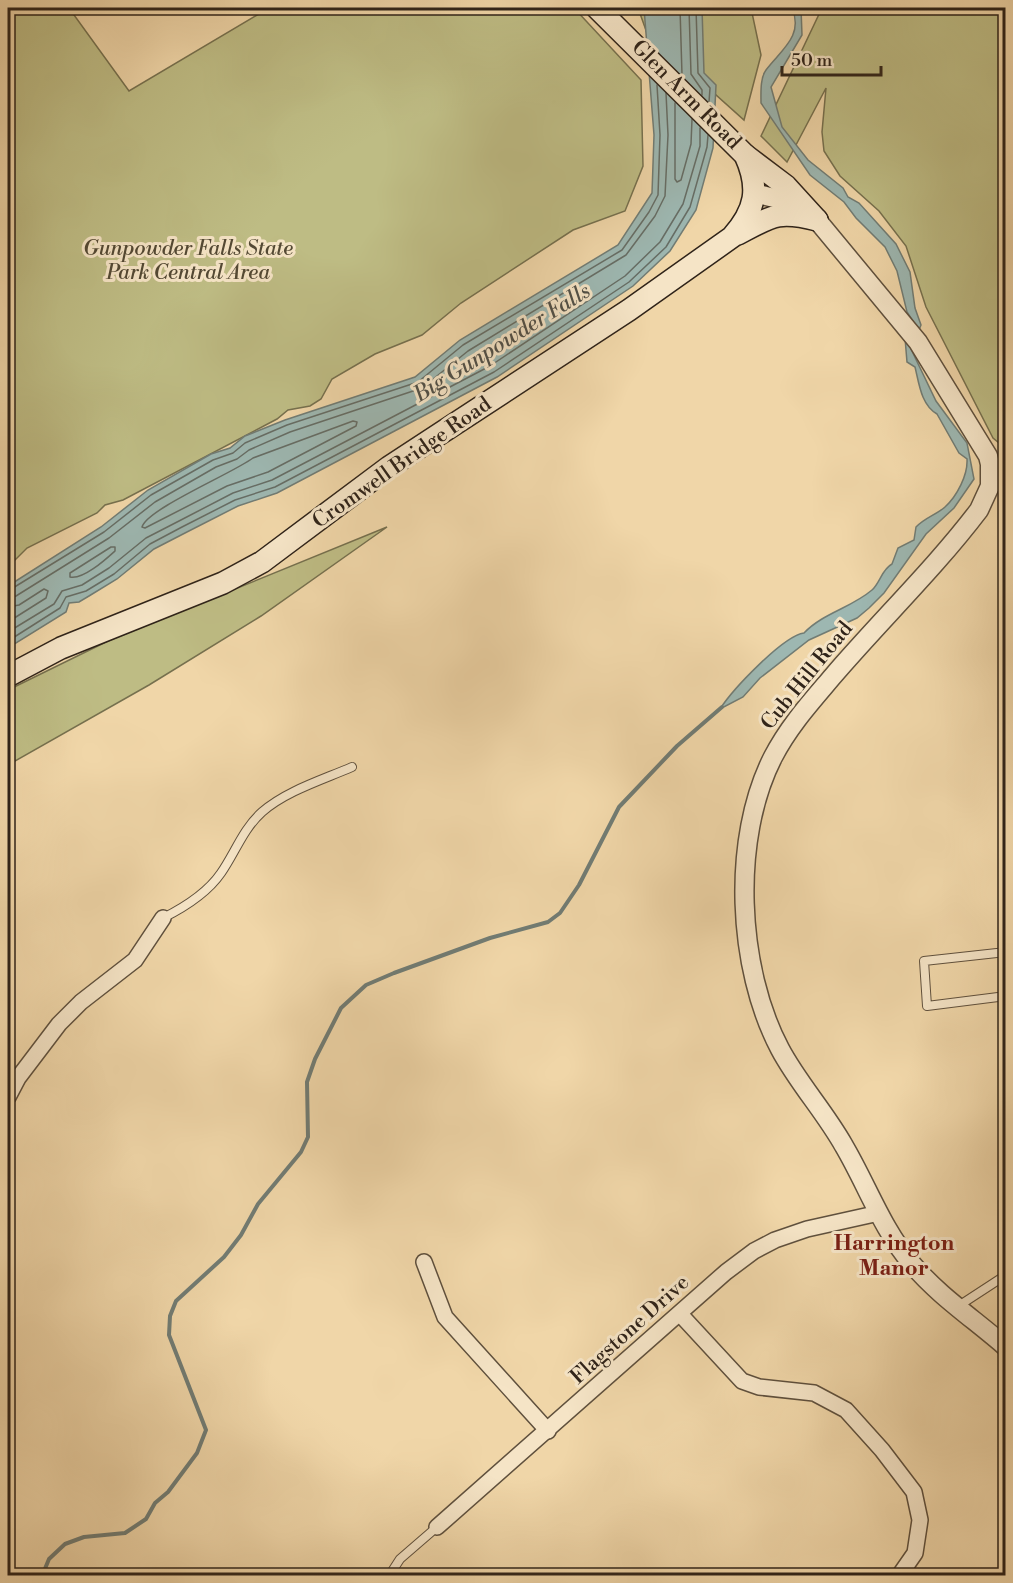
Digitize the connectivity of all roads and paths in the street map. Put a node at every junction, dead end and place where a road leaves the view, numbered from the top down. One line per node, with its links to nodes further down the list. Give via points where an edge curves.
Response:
1 (597, 8): 2 (main road, Glen Arm Road)
2 (739, 149): 3 (main road, Glen Arm Road, via 752,170); 4 (main road, via 786,186)
3 (754, 193): 4 (street, Cub Hill Road, via 784,199); 5 (main road, Cromwell Bridge Road, via 748,217)
4 (817, 220): 5 (main road, via 782,214); 12 (street, Cub Hill Road, via 913,335 988,456 992,477 986,497 953,542 797,718 763,779 750,825 747,919 761,1004 780,1049 836,1131)
5 (732, 237): 6 (main road, Cromwell Bridge Road, via 629,310 398,461 262,562 223,583 62,648)
6 (8, 676)
7 (352, 767): 8 (lane, via 278,800 262,812 250,824 220,874 184,908)
8 (163, 918): 11 (street, via 135,960 59,1024)
9 (1005, 952): 10 (lane, via 924,961 927,1006)
10 (1005, 996)
11 (8, 1096)
12 (879, 1213): 15 (street, Cub Hill Road, via 910,1261); 16 (street, Flagstone Drive, via 774,1240 726,1272)
13 (424, 1262): 18 (street, via 445,1317)
14 (1005, 1275): 15 (lane)
15 (956, 1307): 17 (street, Cub Hill Road)
16 (680, 1314): 18 (street, Flagstone Drive); 21 (street, via 742,1381 759,1387 814,1393 846,1410 882,1450 914,1492 920,1520 915,1553)
17 (1005, 1347)
18 (548, 1431): 19 (street, Flagstone Drive)
19 (437, 1527): 20 (lane, via 400,1559)
20 (389, 1575)
21 (899, 1575)

